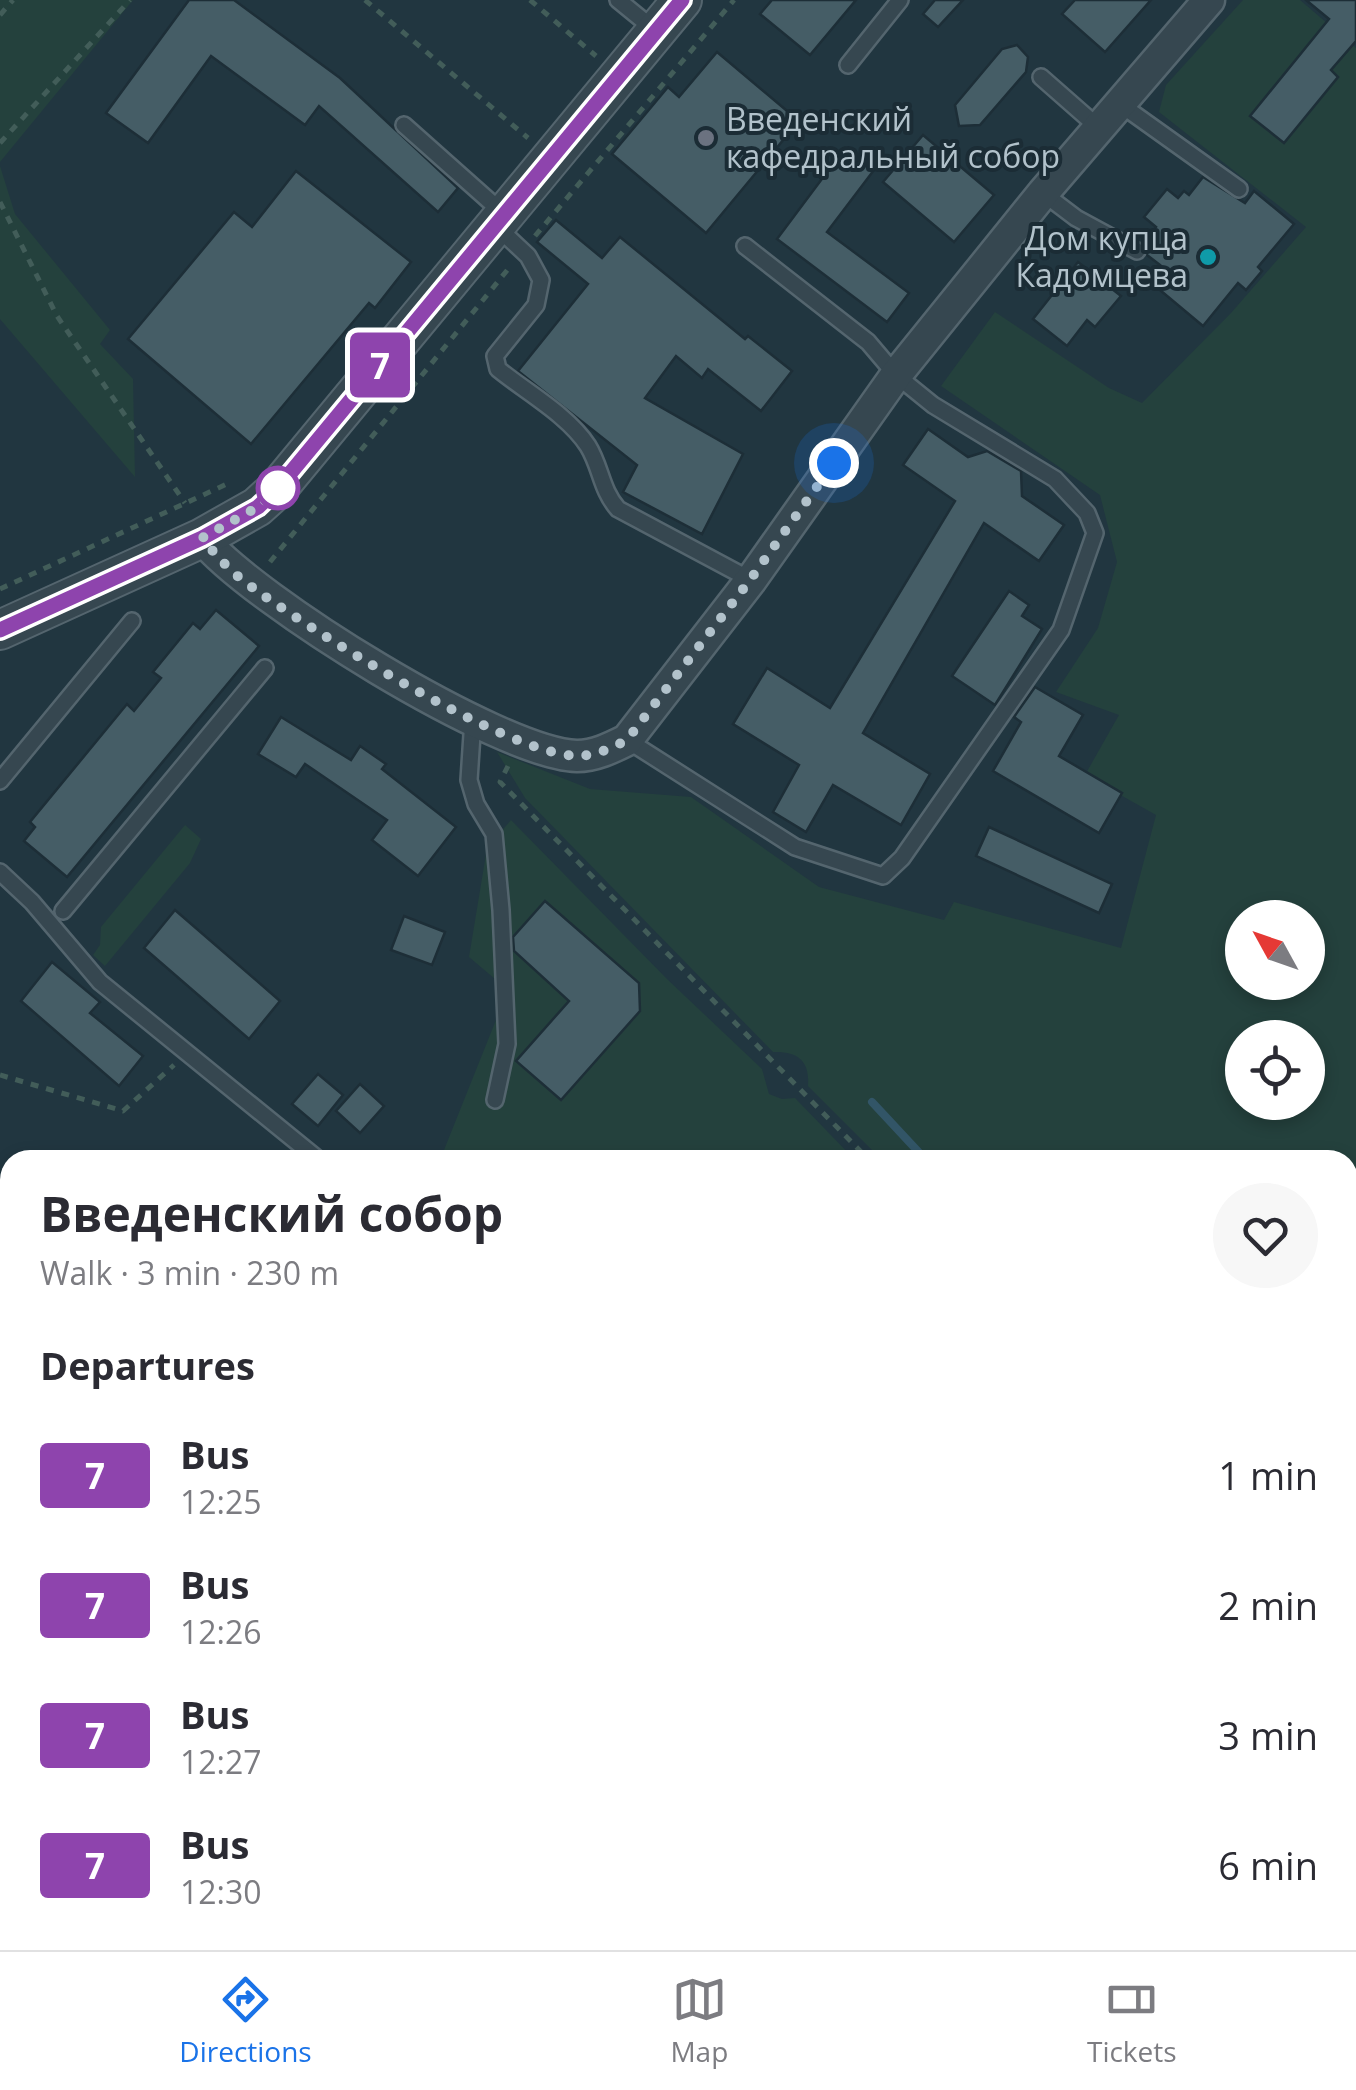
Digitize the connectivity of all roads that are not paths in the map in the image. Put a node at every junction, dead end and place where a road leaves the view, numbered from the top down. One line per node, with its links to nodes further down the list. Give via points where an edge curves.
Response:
1 (618, 0): 5 (lane)
2 (682, 0): 5 (street)
3 (900, 0): 6 (lane)
4 (1209, 0): 8 (street)
5 (656, 31): 13 (street)
6 (848, 65)
7 (1041, 77): 10 (lane)
8 (1120, 104): 10 (street); 11 (lane)
9 (404, 125): 13 (lane)
10 (1098, 128): 12 (street)
11 (1239, 190)
12 (1043, 194): 15 (lane); 16 (street)
13 (500, 220): 17 (street, via 278,488); 18 (lane, via 540,280 536,305 495,356 498,369 579,434 604,494 618,510)
14 (745, 246): 16 (lane, via 868,342)
15 (1138, 251)
16 (896, 375): 18 (street); 23 (lane, via 1055,479 1087,513 1095,533 1060,630 902,858 883,876 796,847)
17 (202, 538): 20 (street); 22 (street, via 244,581 304,622)
18 (750, 580): 23 (street)
19 (132, 621): 24 (lane)
20 (0, 630)
21 (265, 668): 26 (lane)
22 (473, 719): 23 (street, via 576,756); 27 (lane, via 469,780 494,834 501,910 507,1044)
23 (627, 740)
24 (0, 781)
25 (0, 872): 28 (lane, via 92,974)
26 (63, 911)
27 (495, 1100)
28 (307, 1150)

